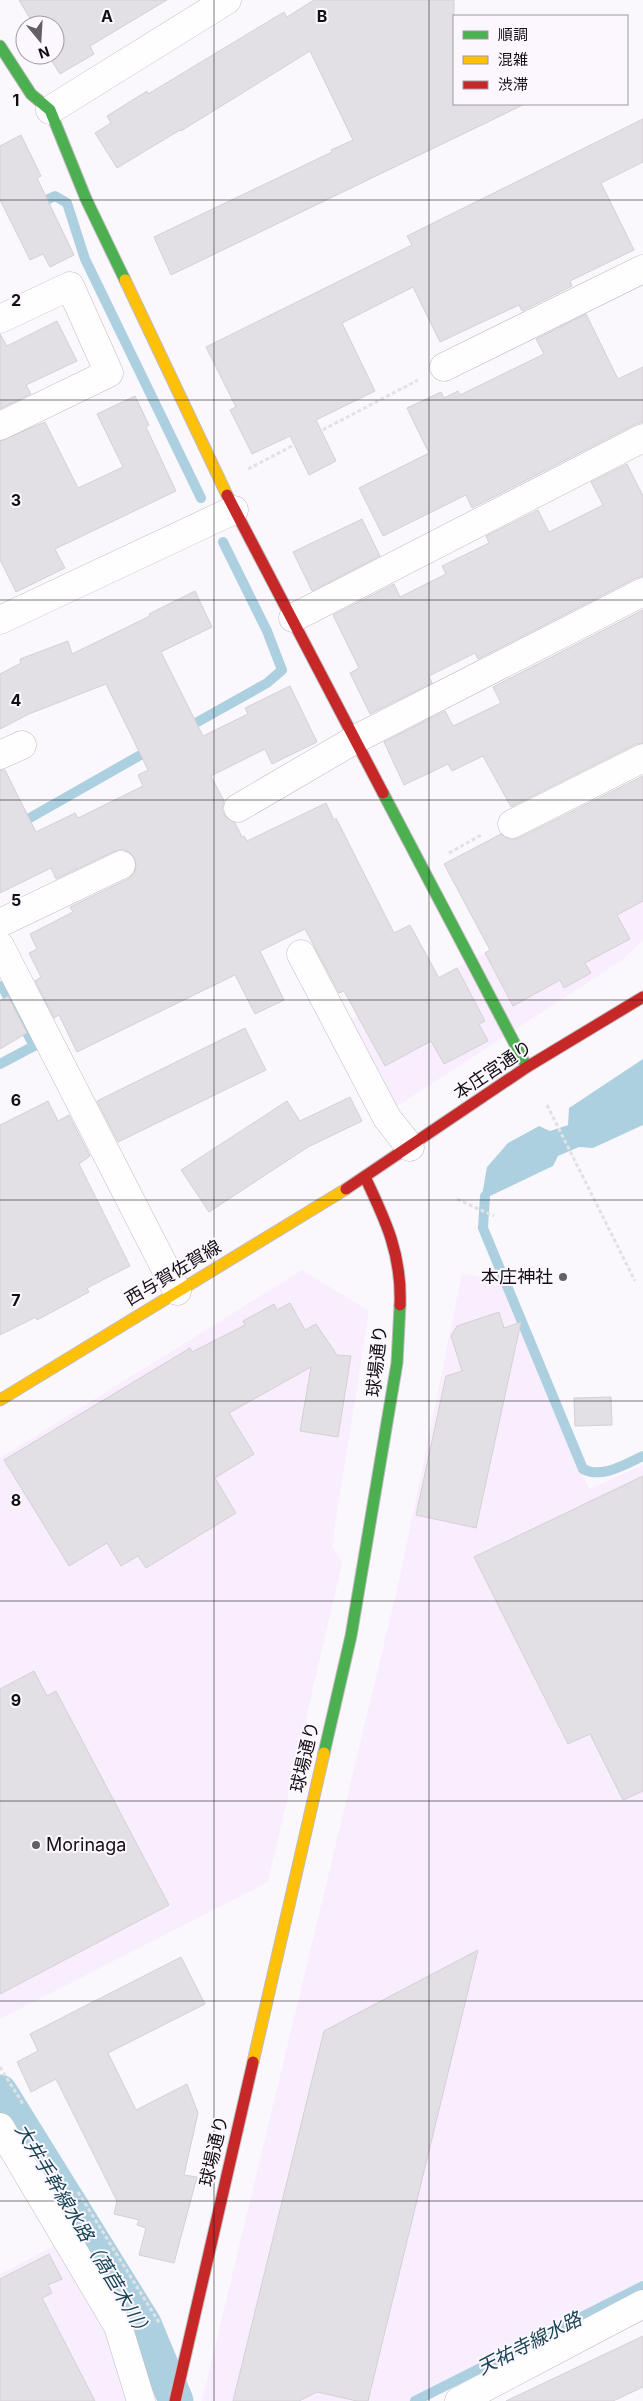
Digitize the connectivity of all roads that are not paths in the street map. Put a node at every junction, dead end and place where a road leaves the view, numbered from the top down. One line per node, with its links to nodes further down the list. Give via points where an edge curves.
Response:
1 (227, 0): 3 (street)
2 (0, 46): 3 (street, via 31,94)
3 (50, 110): 9 (street, via 86,199)
4 (643, 269): 6 (street)
5 (0, 319): 7 (street, via 70,286 109,373)
6 (444, 367)
7 (0, 426)
8 (643, 438): 11 (street)
9 (234, 510): 11 (street); 12 (street)
10 (643, 592): 13 (street)
11 (292, 618): 13 (street)
12 (0, 620)
13 (356, 739): 15 (street); 22 (street)
14 (643, 758): 16 (street)
15 (238, 808)
16 (512, 824)
17 (121, 864): 18 (street)
18 (0, 923)
19 (2, 954): 25 (street)
20 (301, 954): 23 (street, via 387,1118)
21 (643, 997): 22 (street, 本庄宮通り)
22 (527, 1067): 23 (street, 本庄宮通り)
23 (410, 1147): 24 (street, 本庄宮通り)
24 (365, 1177): 25 (street, 西与賀佐賀線); 30 (street, 球場通り, via 390,1230 401,1283 397,1363 351,1636)
25 (177, 1291): 26 (street, 西与賀佐賀線)
26 (0, 1400)
27 (0, 2127): 29 (street, via 118,2326)
28 (643, 2304): 31 (street)
29 (141, 2401)
30 (175, 2401)
31 (459, 2401)

